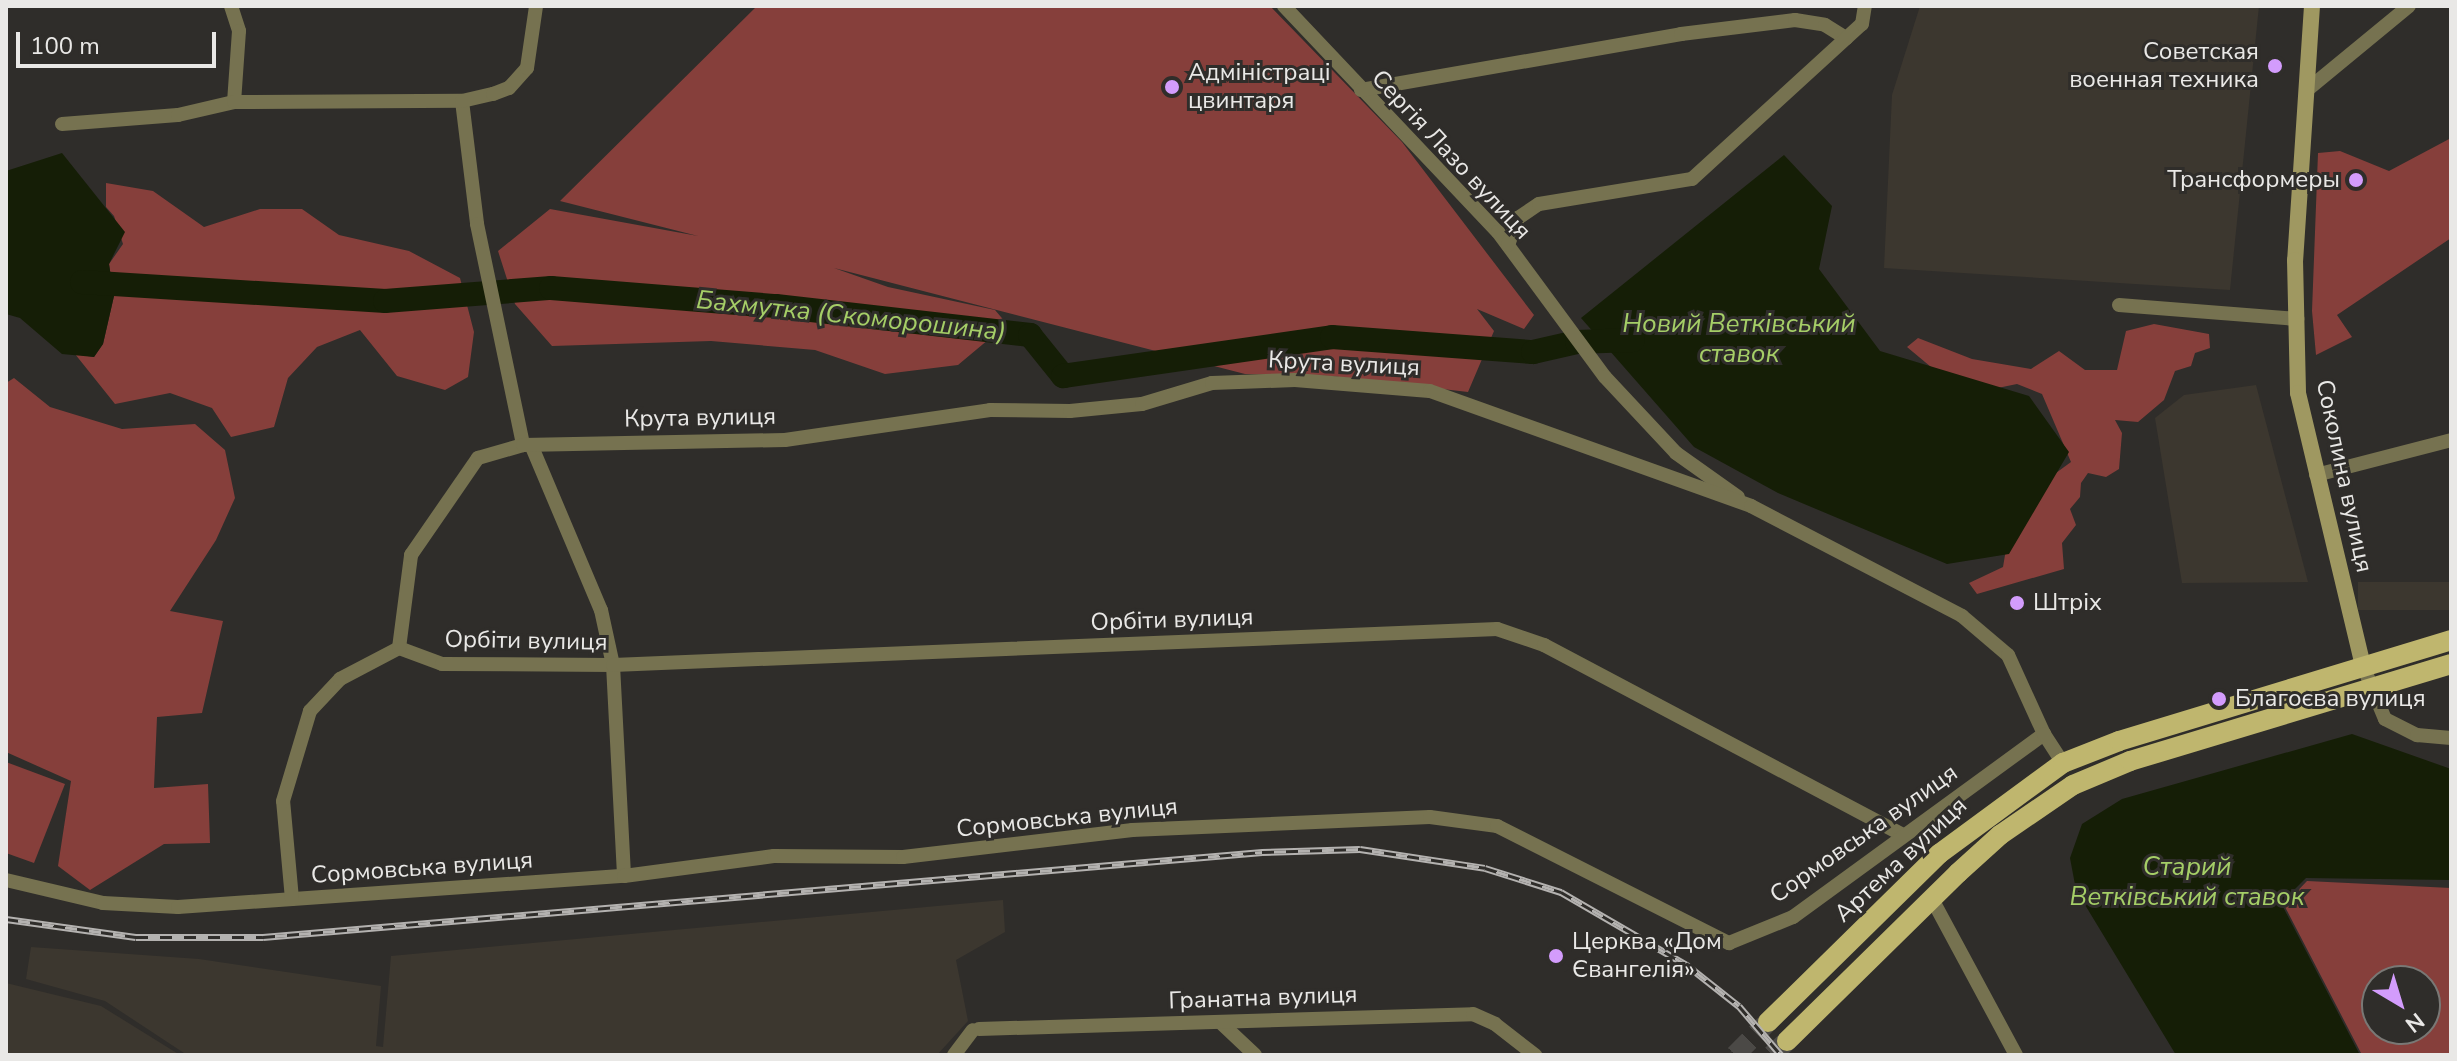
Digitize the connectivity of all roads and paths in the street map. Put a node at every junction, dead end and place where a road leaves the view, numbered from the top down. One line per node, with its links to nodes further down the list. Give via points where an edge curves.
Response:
1 (231, 6): 11 (street, via 239,31)
2 (536, 6): 10 (street, via 532,55 509,88)
3 (1284, 6): 8 (street, Сергія Лазо вулиця)
4 (1865, 6): 7 (street, via 1862,24)
5 (2312, 6): 9 (street, Соколина вулиця)
6 (2409, 6): 9 (street)
7 (1846, 38): 8 (street, via 1825,25 1795,20 1681,34); 13 (street, via 1692,179 1539,204 1518,218)
8 (1361, 90): 13 (street, Сергія Лазо вулиця)
9 (2307, 90): 15 (street, Соколина вулиця, via 2295,260)
10 (455, 100): 11 (street); 17 (street, via 477,224)
11 (234, 102): 12 (street, via 178,115)
12 (62, 124)
13 (1508, 245): 19 (street, Сергія Лазо вулиця, via 1605,377 1676,453)
14 (2119, 305): 15 (street)
15 (2297, 319): 18 (street, Соколина вулиця, via 2298,393)
16 (2451, 440): 18 (street)
17 (528, 446): 19 (street, Крута вулиця, via 785,440 990,410 1070,411 1142,404 1212,383 1295,380 1430,391); 21 (street, Крута вулиця, via 478,458 416,543); 23 (street, via 601,610)
18 (2316, 475): 24 (street, Соколина вулиця)
19 (1751, 506): 26 (street, Крута вулиця, via 1962,616 2008,655)
20 (2451, 640): 24 (main road, Артема вулиця)
21 (399, 648): 23 (street, Орбіти вулиця, via 442,664); 32 (street, via 340,679 310,711 283,801)
22 (2451, 664): 25 (main road, Артема вулиця)
23 (613, 665): 29 (street, Орбіти вулиця, via 1497,629 1544,645); 30 (street)
24 (2363, 666): 25 (street); 28 (main road, Артема вулиця)
25 (2370, 688): 27 (street, via 2385,719 2417,735); 33 (main road, Артема вулиця, via 2130,761 2073,785 2000,835)
26 (2044, 734): 28 (street, Крута вулиця); 29 (street, Сормовська вулиця)
27 (2451, 738)
28 (2063, 763): 35 (main road, Артема вулиця, via 1939,854)
29 (1901, 834): 30 (street, Сормовська вулиця, via 1793,917 1729,943 1497,826 1465,818 1132,830 903,857 774,856)
30 (624, 876): 32 (street, Сормовська вулиця)
31 (6, 880): 32 (street, Сормовська вулиця, via 50,893 140,906)
32 (292, 899)
33 (1932, 899): 36 (main road, Артема вулиця); 40 (street)
34 (1220, 1022): 37 (street, Гранатна вулиця, via 976,1029); 38 (street); 39 (street, Гранатна вулиця, via 1473,1014)
35 (1768, 1022)
36 (1787, 1041)
37 (954, 1055)
38 (1255, 1055)
39 (1535, 1055)
40 (2016, 1055)

